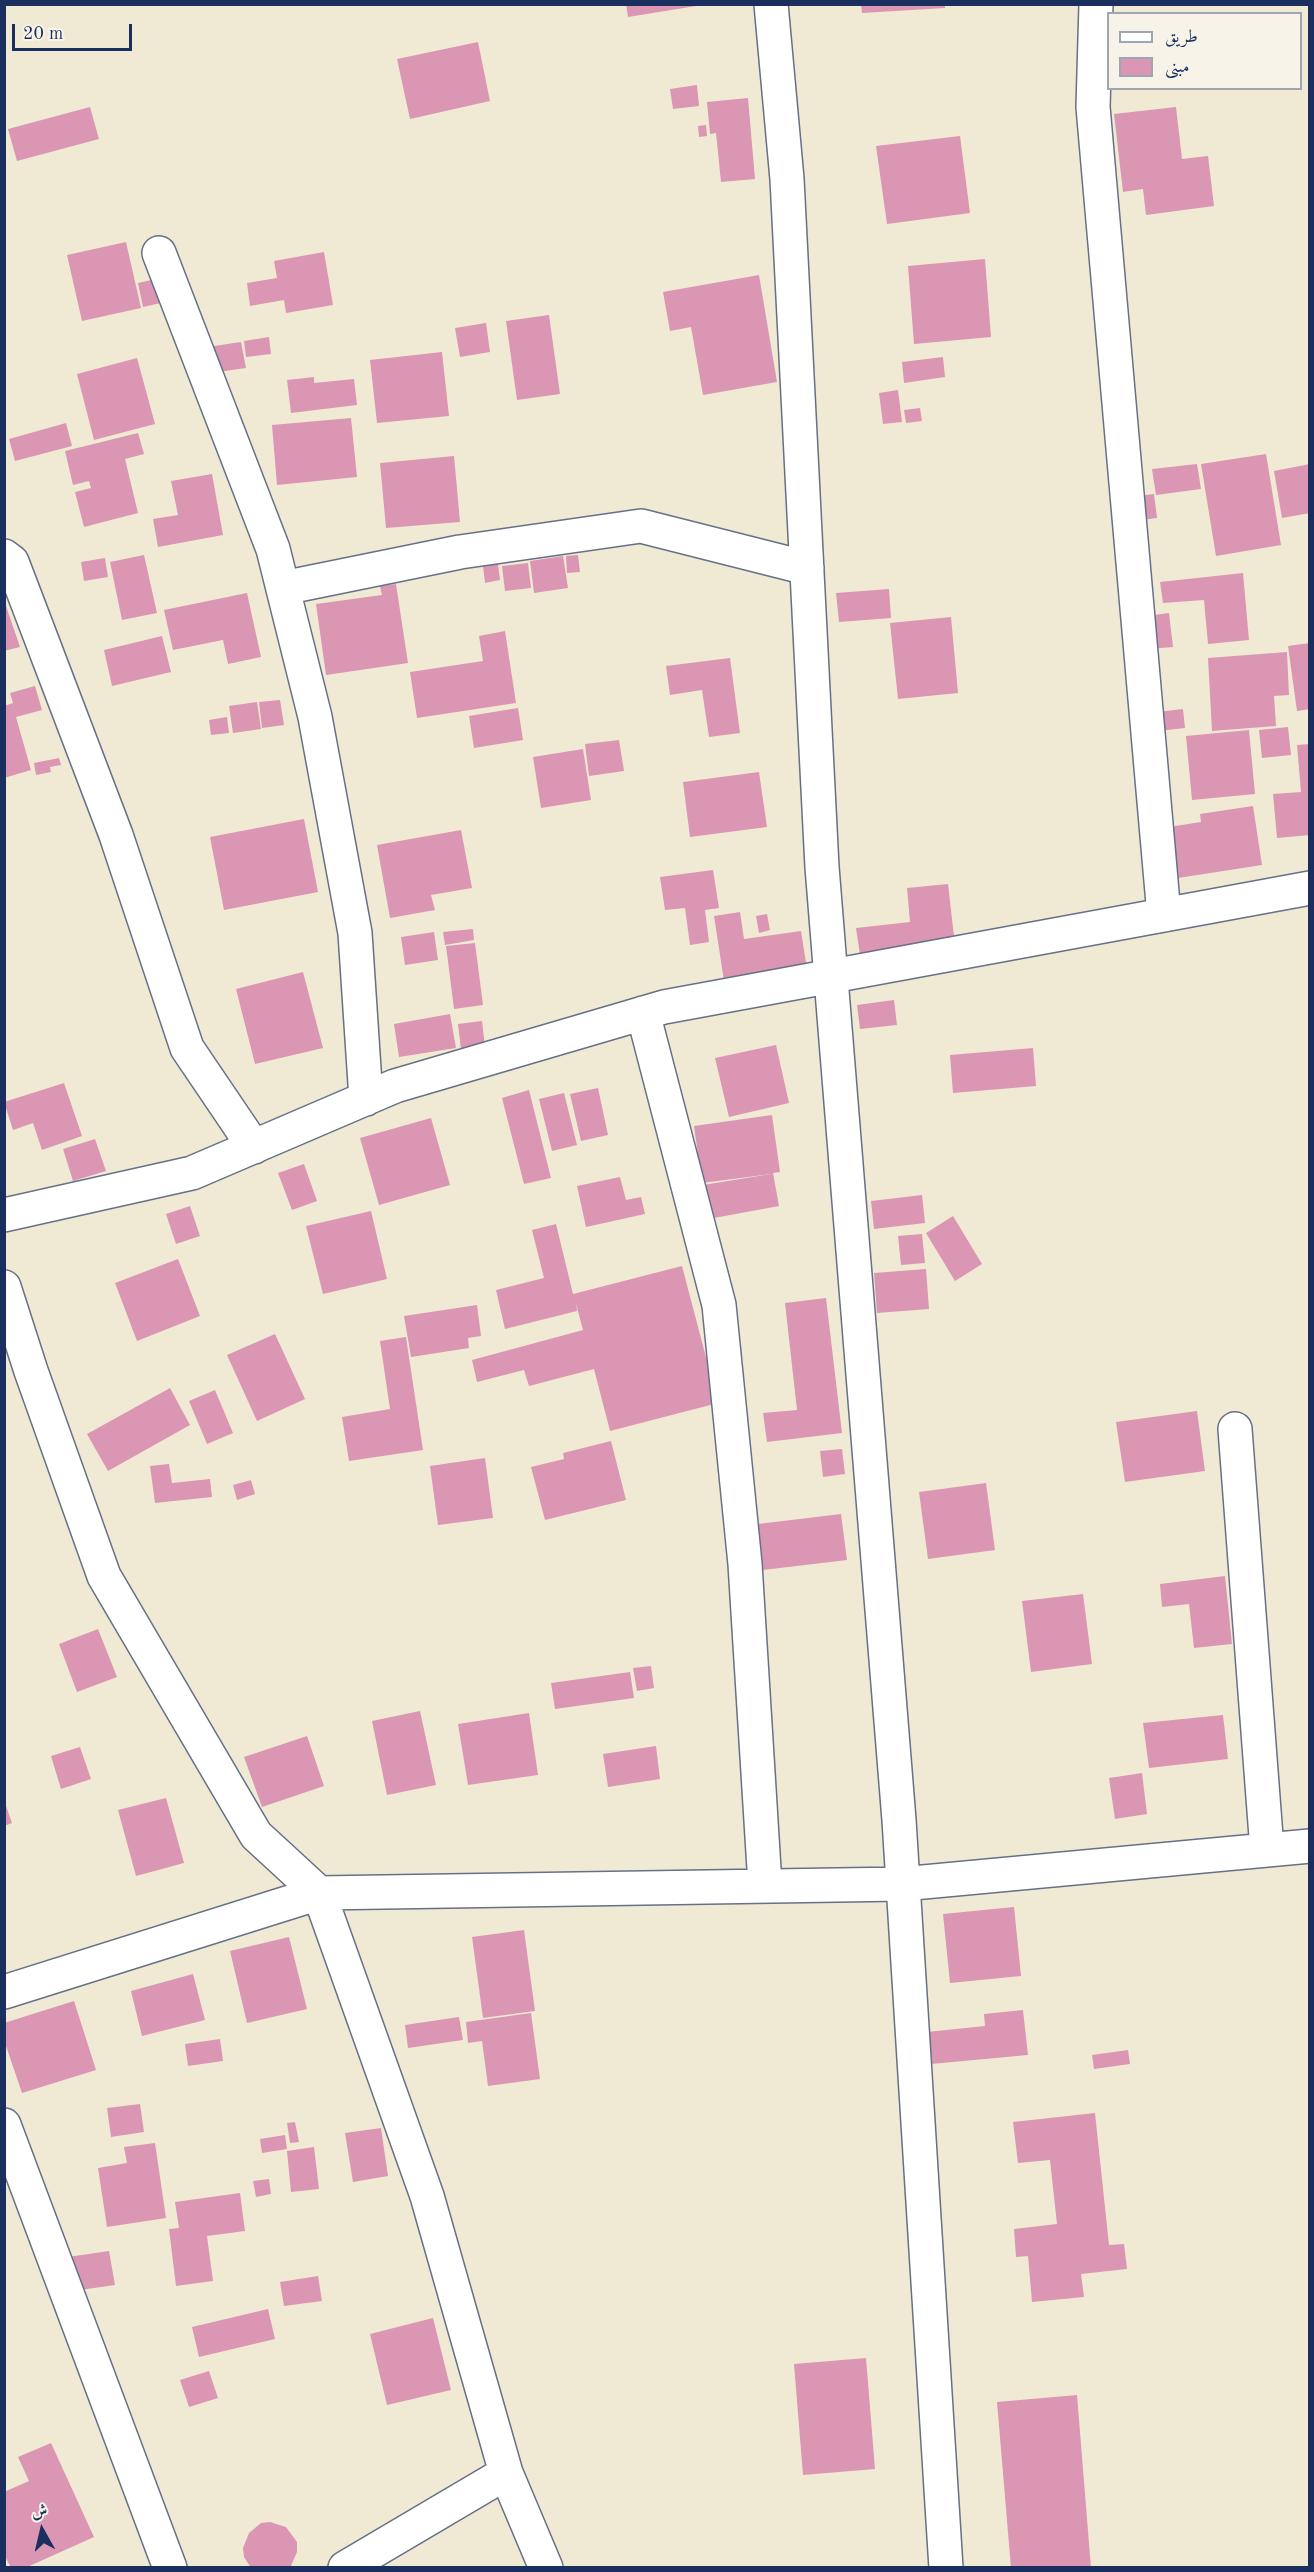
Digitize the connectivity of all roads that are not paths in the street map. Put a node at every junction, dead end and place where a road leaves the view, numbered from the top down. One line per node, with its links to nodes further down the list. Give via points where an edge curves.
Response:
1 (771, 4): 5 (street, via 787,179)
2 (1096, 4): 8 (street, via 1093,107)
3 (159, 253): 6 (street, via 273,549)
4 (4, 556): 12 (street, via 12,562 116,835 188,1048)
5 (807, 568): 6 (street, via 641,526 460,552); 9 (street)
6 (283, 588): 11 (street, via 315,717 355,933)
7 (1310, 888): 8 (street)
8 (1164, 915): 9 (street)
9 (831, 978): 10 (street); 18 (street)
10 (643, 1013): 11 (street, via 395,1086); 19 (street, via 719,1305 745,1564)
11 (366, 1099): 12 (street)
12 (254, 1147): 13 (street, via 192,1173)
13 (4, 1215)
14 (4, 1287): 20 (street, via 104,1576 256,1835)
15 (1235, 1429): 17 (street)
16 (1310, 1846): 17 (street)
17 (1267, 1850): 18 (street)
18 (902, 1884): 19 (street); 27 (street)
19 (765, 1885): 20 (street)
20 (319, 1893): 21 (street); 23 (street, via 427,2196)
21 (4, 1992)
22 (4, 2125): 24 (street)
23 (506, 2473): 25 (street); 26 (street)
24 (170, 2568)
25 (345, 2568)
26 (546, 2568)
27 (946, 2568)

